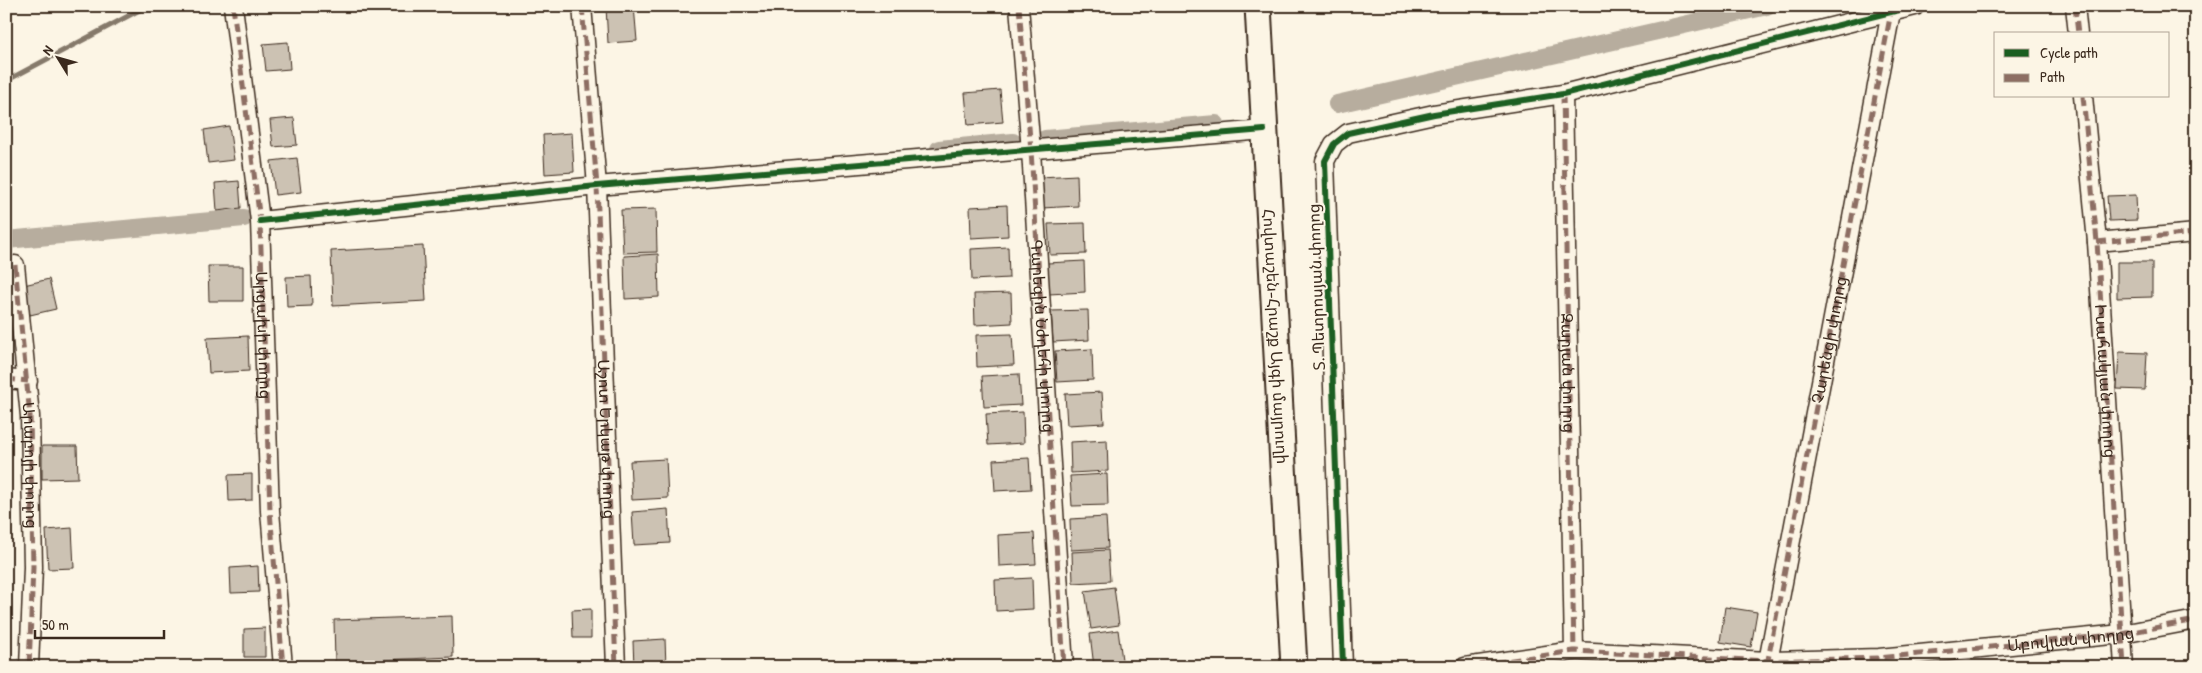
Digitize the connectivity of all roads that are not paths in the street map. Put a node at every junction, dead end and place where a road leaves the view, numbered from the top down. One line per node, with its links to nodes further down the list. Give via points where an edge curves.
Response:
1 (233, 6): 14 (street, Արցախի փողոց)
2 (582, 6): 13 (street)
3 (1019, 6): 12 (street, Գարեգին Նժդեհի փողոց)
4 (1258, 6): 11 (street, Հովտաշեն-Հրաշք Այգի մայրուղի)
5 (1915, 6): 7 (street, Տ. Պետրոսյան փողոց)
6 (2075, 6): 8 (street)
7 (1891, 12): 9 (street, Տ. Պետրոսյան փողոց); 23 (street, Չարենցի փողոց)
8 (2078, 32)
9 (1563, 94): 22 (street, Զարյան փողոց); 29 (street, Տ. Պետրոսյան փողոց, via 1434,114 1348,133 1334,144 1325,161)
10 (2083, 98): 16 (street, Իսահակյան փողոց)
11 (1264, 130): 12 (street); 28 (street, Հովտաշեն-Հրաշք Այգի մայրուղի)
12 (1030, 151): 13 (street); 27 (street, Գարեգին Նժդեհի փողոց)
13 (597, 186): 14 (street); 26 (street, Աշոտ Երկաթ փողոց)
14 (260, 220): 25 (street, Արցախի փողոց, via 270,511)
15 (2196, 233): 16 (street)
16 (2097, 242): 21 (street, Իսահակյան փողոց)
17 (14, 265): 19 (street, Արաբոյի փողոց)
18 (6, 379): 19 (street)
19 (28, 381): 24 (street, Արաբոյի փողոց, via 33,567)
20 (2196, 620): 21 (street, Աբովյան փողոց)
21 (2122, 634): 23 (street, Աբովյան փողոց, via 1879,658); 31 (street, Իսահակյան փողոց)
22 (1574, 651): 23 (street, Աբովյան փողոց); 30 (street, Աբովյան փողոց)
23 (1768, 664)
24 (29, 667)
25 (283, 667)
26 (616, 667)
27 (1064, 667)
28 (1294, 667)
29 (1343, 667)
30 (1465, 667)
31 (2124, 667)

